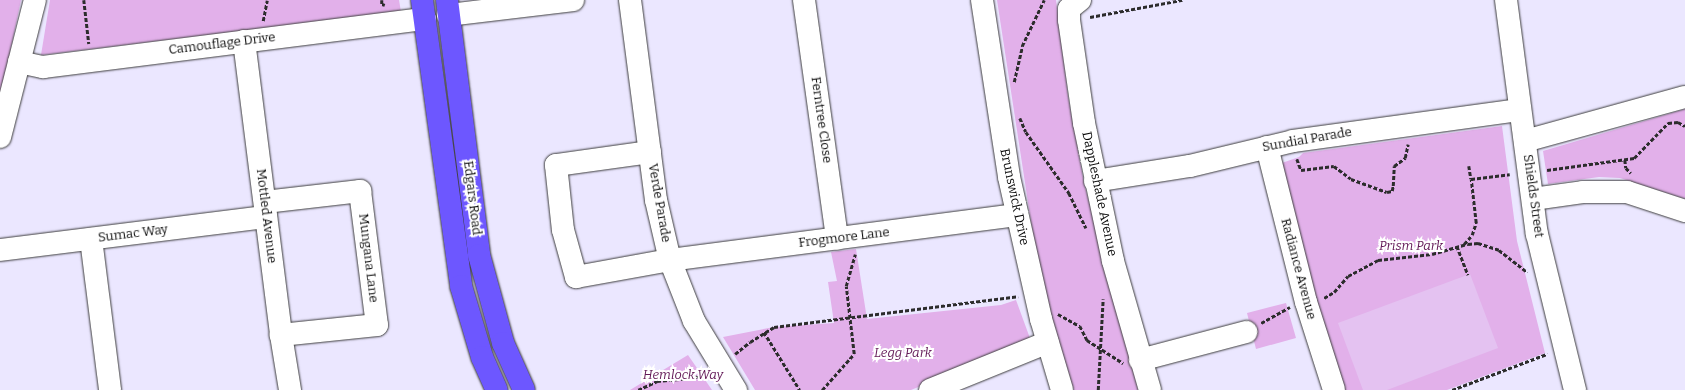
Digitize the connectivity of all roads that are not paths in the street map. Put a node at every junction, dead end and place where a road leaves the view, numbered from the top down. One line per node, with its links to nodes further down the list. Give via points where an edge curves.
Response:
1 (35, 0): 11 (street)
2 (573, 0): 7 (street)
3 (630, 0): 17 (street, Verde Parade)
4 (804, 0): 23 (street, Ferntree Close)
5 (982, 0): 22 (street, Brunswick Drive, via 997,109)
6 (1506, 0): 13 (street, Shields Street)
7 (448, 8): 34 (main road, Edgars Road, via 479,255 503,343)
8 (424, 9): 10 (street, Camouflage Drive); 33 (main road, Edgars Road, via 461,286 482,357)
9 (1081, 9): 18 (street, Dappleshade Avenue, via 1069,9 1069,20)
10 (244, 41): 11 (street, Camouflage Drive, via 43,67); 20 (street, Mottled Avenue)
11 (19, 62): 14 (street)
12 (1685, 97): 15 (street)
13 (1520, 110): 15 (street, Shields Street); 16 (street, Sundial Parade, via 1293,141)
14 (0, 137)
15 (1525, 141): 19 (street, Shields Street, via 1520,173)
16 (1267, 147): 18 (street, Sundial Parade, via 1190,166); 39 (street, Radiance Avenue, via 1306,302)
17 (650, 152): 26 (street, Verde Parade, via 661,226); 26 (street, Frogmore Lane, via 556,165 563,230 576,277)
18 (1095, 181): 30 (street, Dappleshade Avenue)
19 (1533, 199): 21 (street, via 1583,192 1627,192); 40 (street, Shields Street, via 1538,234)
20 (266, 209): 24 (street, Sumac Way); 28 (street, Mottled Avenue); 28 (street, Mungana Lane, via 360,191 377,325)
21 (1685, 211)
22 (1017, 215): 23 (street, Frogmore Lane); 29 (street, Brunswick Drive)
23 (847, 238): 26 (street, Frogmore Lane)
24 (90, 239): 25 (street, Sumac Way); 31 (street)
25 (0, 250)
26 (670, 260): 35 (street, Verde Parade, via 694,321)
27 (1246, 332): 30 (street)
28 (281, 335): 32 (street, Mottled Avenue)
29 (1048, 342): 36 (street); 37 (street, Brunswick Drive)
30 (1140, 360): 38 (street, Dappleshade Avenue)
31 (110, 390)
32 (290, 390)
33 (497, 390)
34 (524, 390)
35 (736, 390)
36 (930, 390)
37 (1062, 390)
38 (1150, 390)
39 (1334, 390)
40 (1575, 390)

